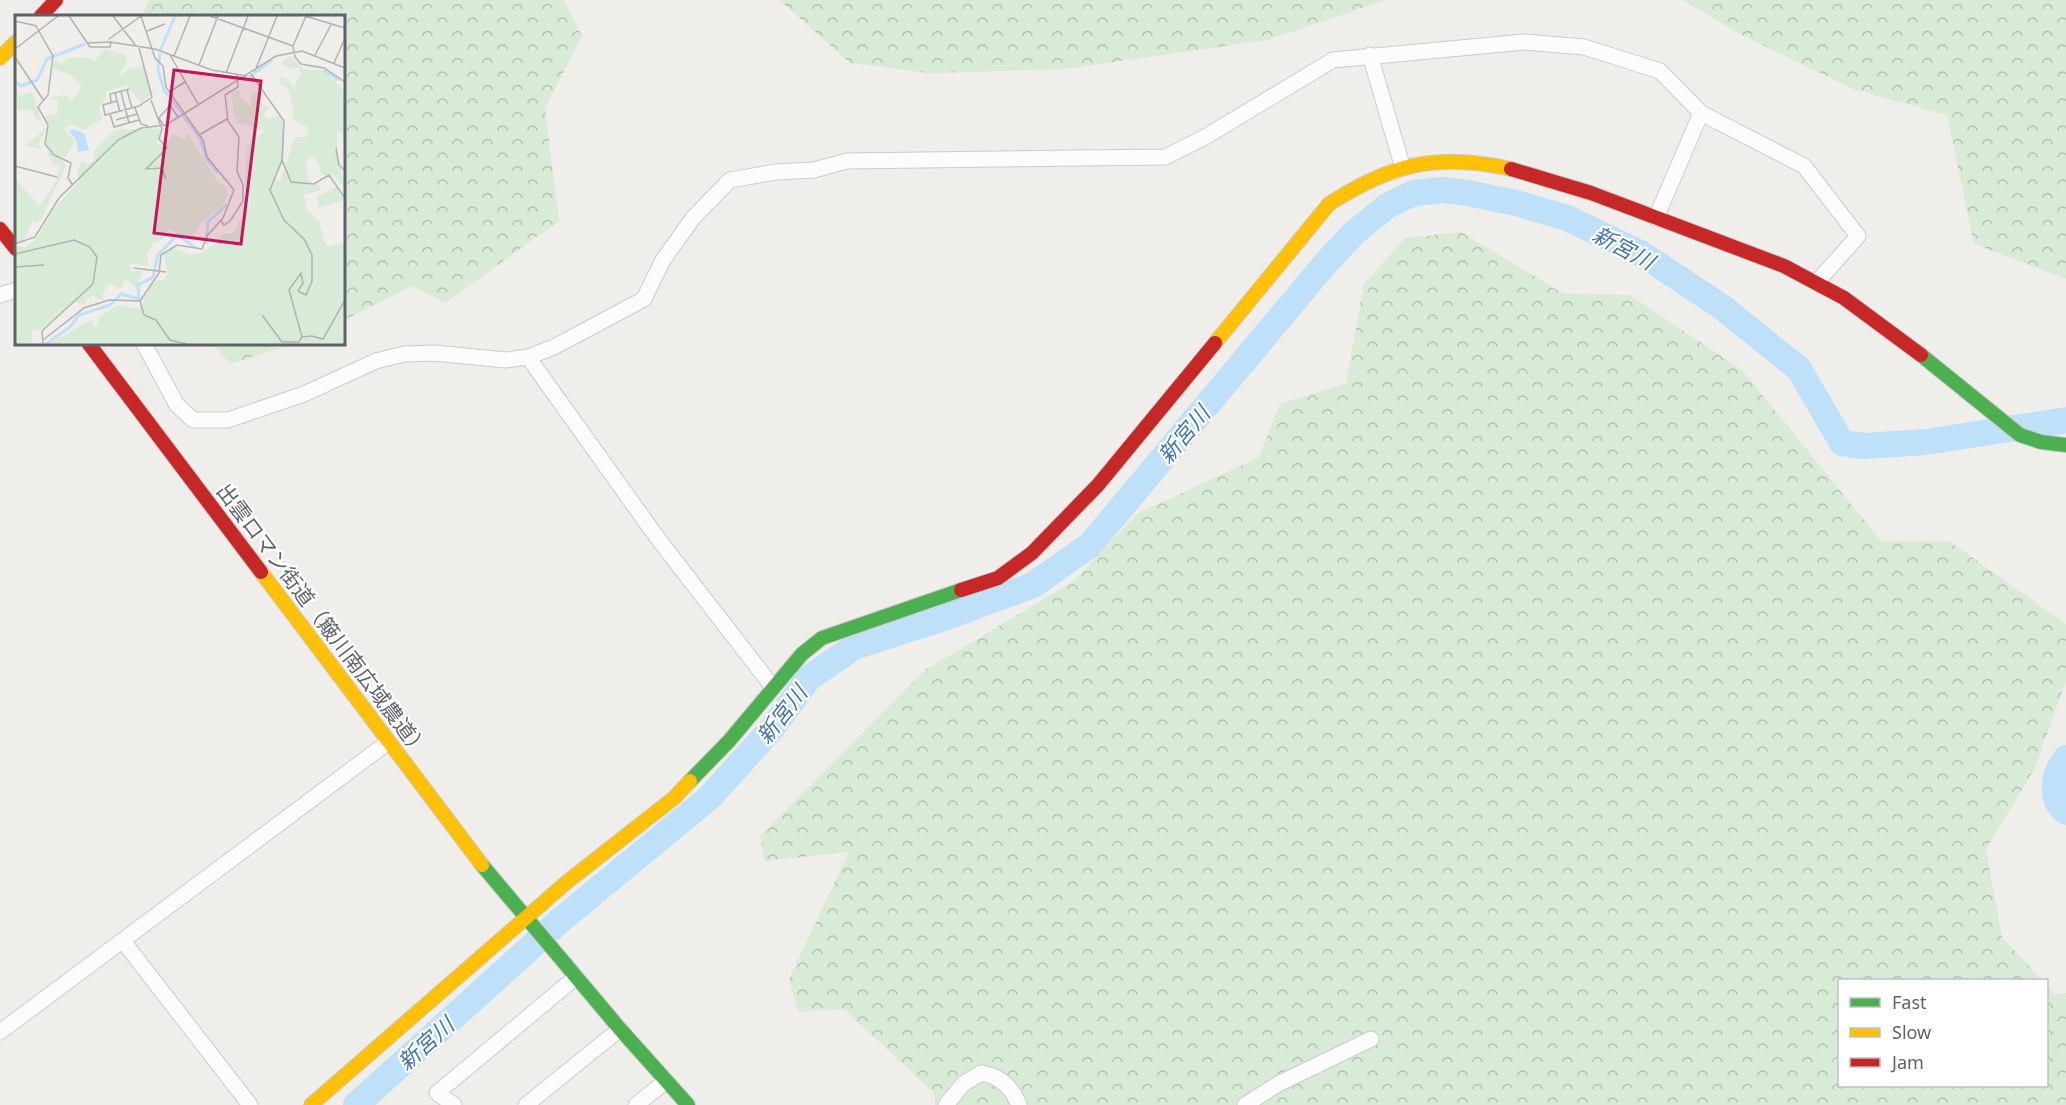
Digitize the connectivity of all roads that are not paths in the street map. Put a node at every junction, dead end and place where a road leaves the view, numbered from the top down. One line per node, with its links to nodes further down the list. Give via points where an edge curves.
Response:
1 (56, 0): 2 (street)
2 (42, 15)
3 (15, 43): 5 (street)
4 (1370, 55): 6 (street, via 1524,42 1584,48 1660,71); 7 (street); 16 (street, via 1333,60 1165,157 847,161 814,170 730,180 693,218 663,260 644,299)
5 (0, 58)
6 (1701, 113): 8 (street); 11 (street, via 1804,166 1858,236)
7 (1402, 165): 8 (street, via 1474,162 1521,170); 18 (street, via 1367,179 1329,204 1098,485 1032,553 998,578 822,638)
8 (1656, 218): 11 (street, via 1770,259)
9 (0, 229): 10 (street)
10 (15, 248)
11 (1817, 282): 17 (street, via 1883,326 2020,435)
12 (15, 290): 13 (street)
13 (0, 295)
14 (90, 345): 19 (street, 出雲ロマン街道（簸川南広域農道）)
15 (145, 345): 16 (street, via 177,405 193,420 228,420 304,394 376,361 404,354 506,360)
16 (528, 357): 18 (street, via 656,536)
17 (2066, 445)
18 (772, 686): 20 (street, via 729,741 674,798 567,882)
19 (387, 743): 20 (street, 出雲ロマン街道（簸川南広域農道）); 21 (street)
20 (527, 919): 22 (street, 出雲ロマン街道（簸川南広域農道）); 28 (street)
21 (123, 941): 24 (street); 27 (street)
22 (576, 977): 23 (street); 29 (street, via 437,1093)
23 (620, 1029): 26 (street); 30 (street)
24 (0, 1032)
25 (1371, 1039): 35 (street, via 1278,1084)
26 (665, 1082): 31 (street); 32 (street)
27 (250, 1105)
28 (311, 1105)
29 (454, 1105)
30 (526, 1105)
31 (636, 1105)
32 (688, 1105)
33 (946, 1105): 34 (street, via 963,1084 981,1073 1004,1082)
34 (1019, 1105)
35 (1245, 1105)

